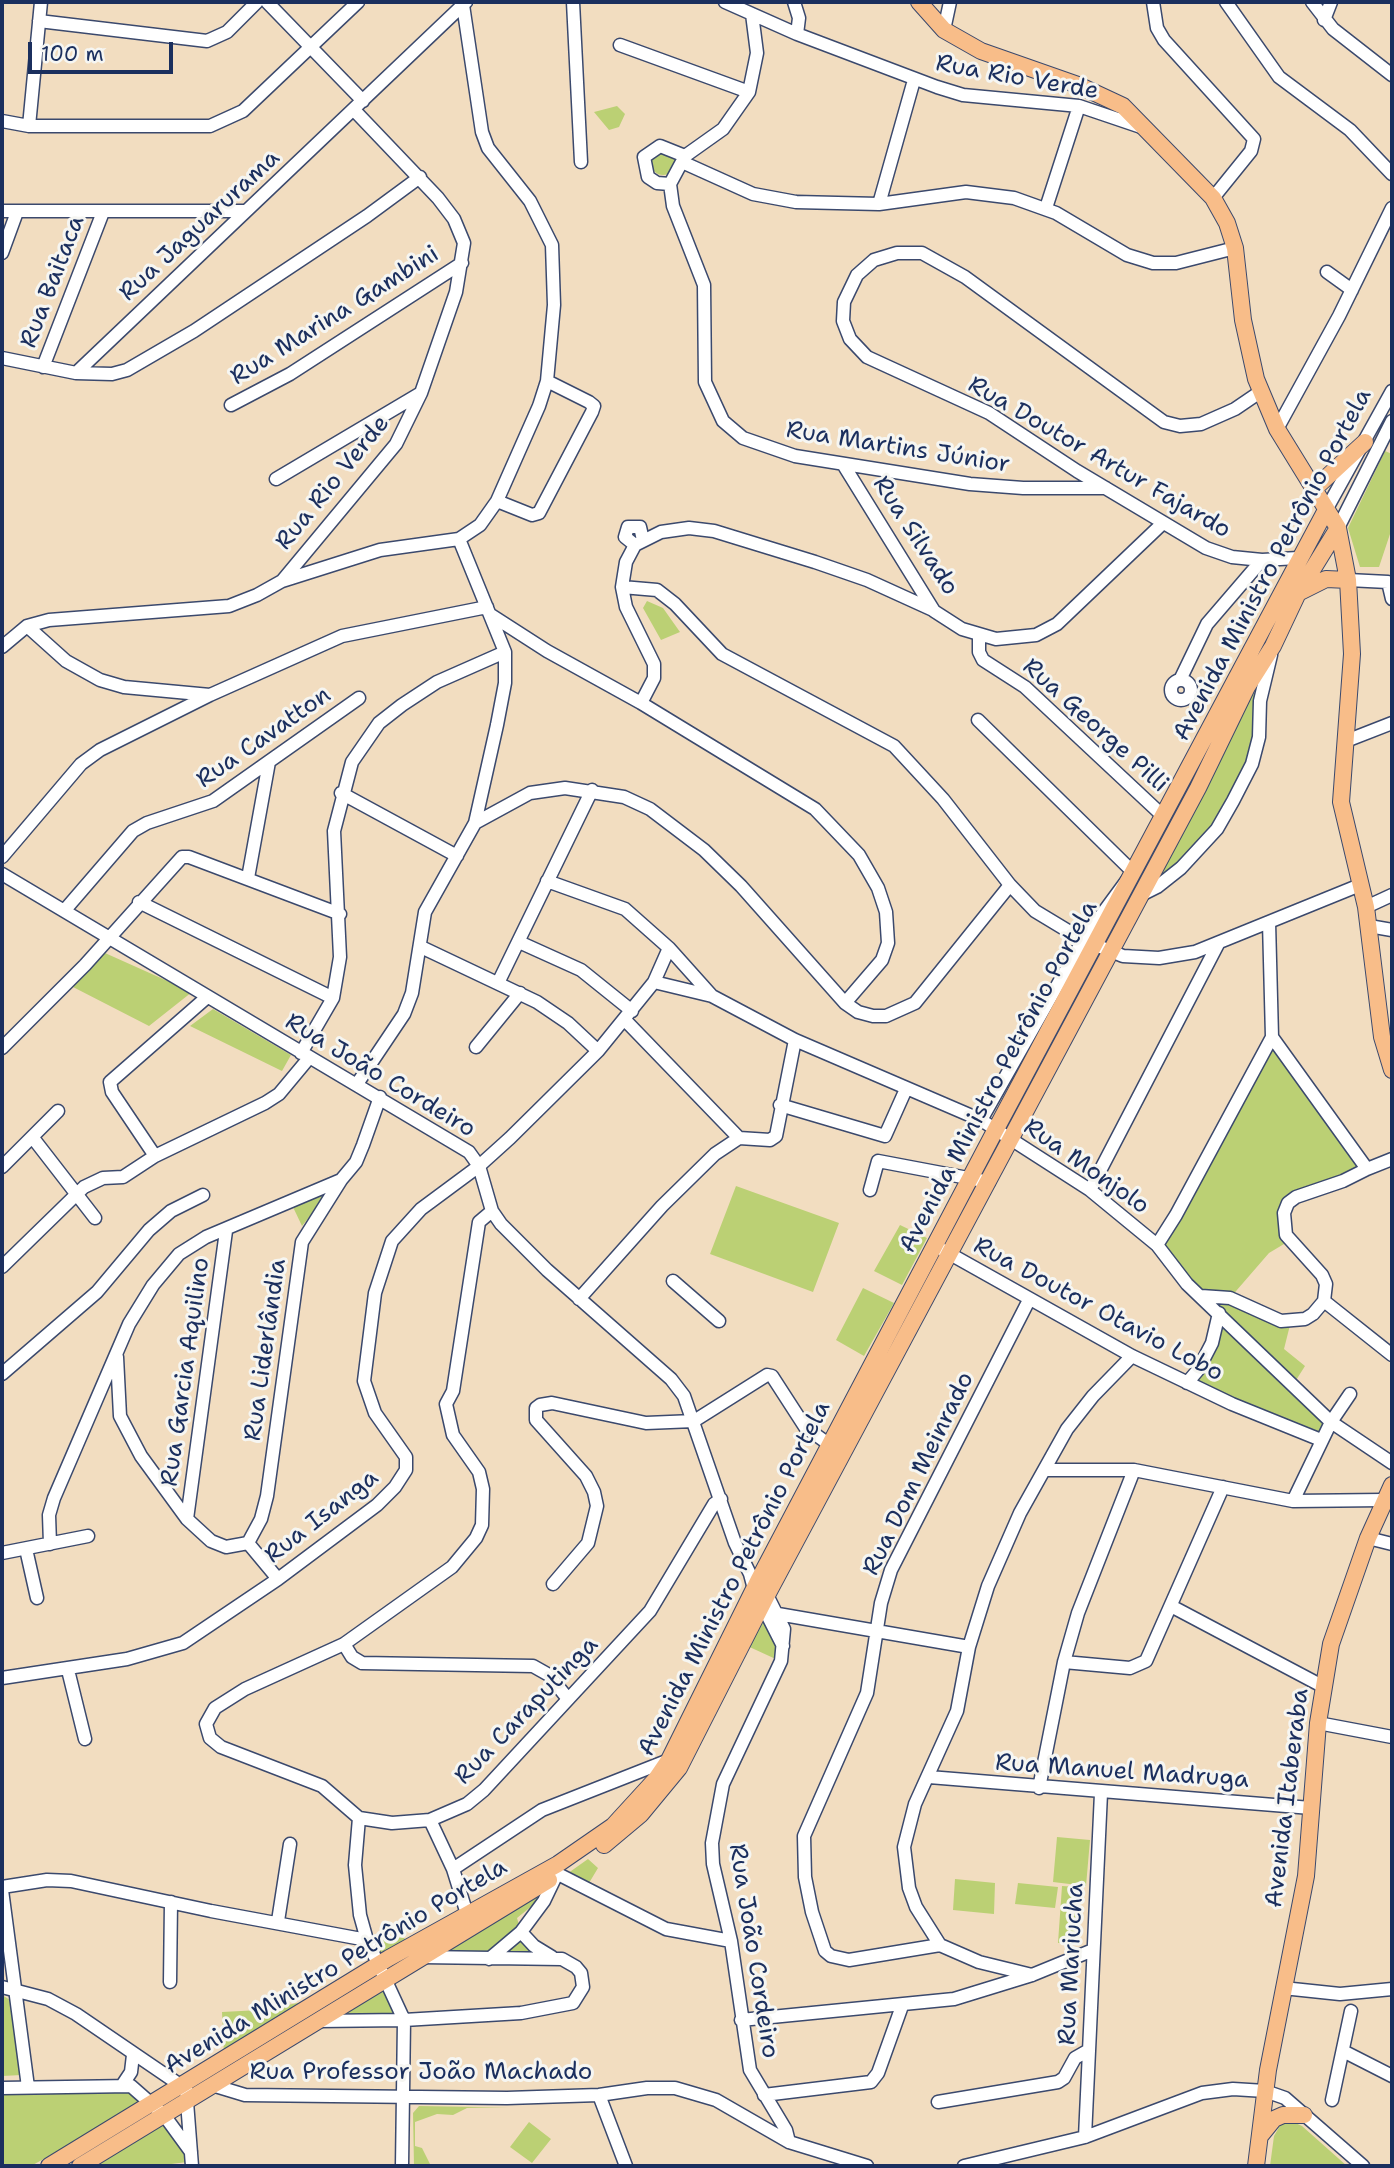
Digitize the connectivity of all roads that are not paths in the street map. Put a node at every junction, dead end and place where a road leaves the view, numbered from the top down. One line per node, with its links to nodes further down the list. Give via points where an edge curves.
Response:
1 (41, 2): 17 (street)
2 (257, 2): 17 (street, via 227,32 207,41)
3 (267, 2): 21 (street, Rua Rio Verde)
4 (358, 2): 21 (street)
5 (573, 2): 31 (street)
6 (725, 2): 15 (street, Rua Rio Verde)
7 (794, 2): 19 (street, via 799,18)
8 (919, 2): 18 (main road)
9 (950, 2): 18 (street)
10 (1153, 2): 35 (street, via 1164,40 1252,135 1251,151)
11 (1226, 2): 32 (street, via 1279,77 1350,130)
12 (1312, 2): 16 (street)
13 (1331, 2): 16 (street)
14 (464, 3): 25 (street); 51 (street, via 482,132 488,148 530,201 552,245 554,305)
15 (752, 14): 19 (street, Rua Rio Verde); 24 (street, via 757,53)
16 (1324, 20): 22 (street)
17 (39, 21): 28 (street)
18 (944, 30): 29 (main road, via 997,58 1097,92 1123,106)
19 (796, 34): 23 (street, Rua Rio Verde)
20 (620, 45): 24 (street)
21 (310, 47): 25 (street, Rua Rio Verde); 28 (street, via 243,111 210,126)
22 (1392, 75)
23 (914, 80): 26 (street, Rua Rio Verde, via 963,95); 36 (street)
24 (749, 92): 30 (street, via 723,129)
25 (359, 105): 33 (street, Rua Rio Verde); 40 (street, Rua Jaguarurama)
26 (1079, 106): 29 (street, Rua Rio Verde); 37 (street)
27 (2, 121): 28 (street)
28 (29, 125)
29 (1147, 130): 35 (main road)
30 (683, 159): 34 (street); 34 (street, via 660,146 644,158 649,177); 36 (street, via 719,181 768,198)
31 (581, 162)
32 (1392, 174)
33 (420, 177): 45 (street, Rua Rio Verde, via 461,231); 50 (street, via 141,363 112,374)
34 (670, 184): 60 (street, Rua Martins Júnior, via 673,206 704,285 705,382 723,421 743,439 768,449)
35 (1213, 198): 43 (main road)
36 (880, 204): 37 (street, via 966,192 1014,198)
37 (1046, 208): 43 (street, via 1142,261 1176,263)
38 (1392, 208): 47 (street)
39 (2, 211): 41 (street)
40 (246, 211): 42 (street); 50 (street, Rua Jaguarurama)
41 (17, 212): 42 (street); 44 (street)
42 (103, 212): 49 (street, Rua Baitaca)
43 (1235, 248): 53 (main road, via 1245,333)
44 (2, 253)
45 (462, 263): 54 (street, Rua Rio Verde); 55 (street, Rua Marina Gambini, via 290,374)
46 (1327, 272): 47 (street)
47 (1352, 290): 57 (street)
48 (2, 358): 49 (street)
49 (43, 368): 50 (street)
50 (76, 373)
51 (547, 381): 64 (street); 64 (street, via 593,407 538,513 532,515)
52 (1392, 391): 58 (street, Avenida Ministro Petrônio Portela)
53 (1260, 392): 57 (main road); 62 (street, Rua Doutor Artur Fajardo, via 1201,424 1164,422 934,258 897,253 874,260 856,275 842,313 850,339 862,354 989,413)
54 (421, 393): 61 (street); 69 (street, Rua Rio Verde, via 396,444)
55 (231, 405)
56 (1392, 421): 59 (street, Avenida Ministro Petrônio Portela)
57 (1277, 429): 63 (main road)
58 (1368, 437): 59 (street); 63 (main road); 65 (street, Avenida Ministro Petrônio Portela)
59 (1388, 440): 67 (street, Avenida Ministro Petrônio Portela)
60 (843, 464): 62 (street, Rua Martins Júnior, via 971,484); 80 (street, Rua Silvado)
61 (276, 479)
62 (1107, 488): 66 (street, Rua Doutor Artur Fajardo)
63 (1314, 489): 65 (main road)
64 (497, 501): 68 (street, via 480,525)
65 (1326, 510): 67 (main road); 70 (main road, Avenida Ministro Petrônio Portela)
66 (1163, 523): 71 (street, Rua Doutor Artur Fajardo, via 1218,553); 82 (street, Rua Silvado, via 1057,624 1018,639)
67 (1338, 528): 74 (main road); 77 (main road, Avenida Ministro Petrônio Portela)
68 (459, 539): 72 (street, via 380,551); 79 (street)
69 (315, 541): 72 (street, via 311,565); 75 (street, Rua Rio Verde)
70 (1298, 558): 71 (street, Rua Doutor Artur Fajardo); 87 (main road, Avenida Ministro Petrônio Portela)
71 (1262, 560): 86 (street, via 1207,624)
72 (321, 569): 75 (street)
73 (1390, 576): 74 (street); 78 (street)
74 (1349, 580): 77 (main road, via 1318,581); 94 (main road, via 1352,647)
75 (282, 581): 81 (street, Rua Rio Verde, via 229,606 49,620)
76 (622, 587): 80 (street, via 626,562 639,542 661,532 714,531 867,580); 91 (street, via 626,607 654,664 654,678); 107 (street, via 657,590 722,654 894,746 943,799)
77 (1298, 593): 83 (main road, Avenida Ministro Petrônio Portela)
78 (1392, 599)
79 (489, 611): 85 (street); 88 (street, via 342,636); 91 (street, via 547,651)
80 (934, 611): 82 (street, Rua Silvado)
81 (27, 626): 84 (street, Rua Rio Verde); 88 (street, via 66,661 100,680 124,687)
82 (979, 636): 98 (street, Rua George Pilli, via 983,660 1025,687)
83 (1273, 646): 87 (main road, Avenida Ministro Petrônio Portela); 90 (street, Avenida Ministro Petrônio Portela)
84 (2, 647)
85 (505, 652): 97 (street, via 437,682 379,723 352,762); 99 (street, via 498,725)
86 (1180, 680)
87 (1240, 685): 90 (street); 98 (main road, Avenida Ministro Petrônio Portela); 108 (main road, Avenida Ministro Petrônio Portela)
88 (211, 695): 101 (street, via 81,764)
89 (359, 698): 95 (street, Rua Cavatton)
90 (1260, 701): 108 (street, Avenida Ministro Petrônio Portela, via 1259,737 1252,764 1217,829 1168,880)
91 (641, 703): 130 (street, via 815,809 859,855 886,912 888,943 882,960)
92 (978, 720): 102 (street)
93 (1392, 723): 94 (street)
94 (1346, 741): 106 (main road, via 1341,802)
95 (269, 762): 104 (street); 112 (street, Rua Cavatton, via 213,801 133,831)
96 (592, 790): 99 (street, via 530,793); 105 (street); 130 (street, via 650,809 704,850)
97 (341, 793): 100 (street); 113 (street, via 334,831)
98 (1163, 816): 102 (main road, Avenida Ministro Petrônio Portela)
99 (475, 823): 100 (street)
100 (457, 856): 121 (street, via 425,912)
101 (2, 857)
102 (1133, 872): 119 (main road, Avenida Ministro Petrônio Portela)
103 (2, 873): 112 (street, Rua João Cordeiro)
104 (248, 878): 110 (street, via 189,856 174,863); 113 (street)
105 (547, 881): 118 (street); 122 (street, via 625,909)
106 (1360, 885): 111 (main road); 114 (street)
107 (1010, 886): 119 (street, via 1035,911); 130 (street, via 915,1003 886,1016 858,1012)
108 (1141, 895): 123 (main road, Avenida Ministro Petrônio Portela)
109 (1392, 895): 111 (street)
110 (139, 902): 117 (street); 129 (street)
111 (1366, 907): 115 (main road)
112 (64, 911): 117 (street, Rua João Cordeiro)
113 (340, 914): 129 (street, via 340,957)
114 (1269, 922): 120 (street); 132 (street)
115 (1369, 926): 116 (street); 138 (main road, via 1381,1037)
116 (1392, 930)
117 (107, 937): 128 (street, Rua João Cordeiro); 135 (street)
118 (519, 942): 125 (street); 131 (street, via 581,970)
119 (1089, 942): 123 (street); 144 (street, Avenida Ministro Petrônio Portela); 145 (main road, Avenida Ministro Petrônio Portela)
120 (1218, 944): 123 (street, via 1159,958); 158 (street)
121 (421, 947): 125 (street); 139 (street, via 404,1014)
122 (669, 948): 124 (street, Rua Isanga); 127 (street)
123 (1111, 951): 148 (main road, Avenida Ministro Petrônio Portela)
124 (654, 982): 127 (street, Rua Monjolo); 131 (street, Rua Isanga)
125 (498, 983): 126 (street)
126 (520, 993): 134 (street); 136 (street, via 553,1012)
127 (712, 996): 133 (street, Rua Monjolo)
128 (206, 998): 137 (street, Rua João Cordeiro); 149 (street, via 110,1082)
129 (333, 998): 137 (street)
130 (845, 1003)
131 (629, 1015): 136 (street, Rua Isanga); 147 (street)
132 (1272, 1037): 153 (street); 164 (street)
133 (795, 1040): 140 (street, Rua Monjolo); 142 (street)
134 (476, 1047)
135 (2, 1048)
136 (598, 1051): 151 (street, Rua Isanga)
137 (305, 1055): 139 (street, Rua João Cordeiro); 149 (street, via 279,1094)
138 (1392, 1070)
139 (357, 1084): 141 (street, Rua João Cordeiro)
140 (906, 1089): 142 (street, via 885,1136); 144 (street, Rua Monjolo)
141 (380, 1097): 151 (street, Rua João Cordeiro, via 470,1152); 155 (street, Rua Liderlândia, via 356,1162)
142 (780, 1105): 147 (street, via 776,1136 770,1140)
143 (58, 1111): 146 (street)
144 (981, 1120): 145 (street, Rua Monjolo)
145 (996, 1129): 148 (street, Rua Monjolo); 154 (main road, Avenida Ministro Petrônio Portela)
146 (33, 1138): 152 (street); 159 (street)
147 (739, 1138): 170 (street, via 715,1154 654,1213)
148 (1011, 1140): 156 (main road, Avenida Ministro Petrônio Portela); 158 (street, Rua Monjolo)
149 (155, 1156): 159 (street, via 123,1177 84,1186)
150 (1392, 1159): 153 (street)
151 (479, 1166): 161 (street, Rua João Cordeiro); 201 (street, Rua Isanga, via 406,1224 385,1255 374,1293 364,1381 374,1413 406,1457 403,1476 377,1505)
152 (2, 1167)
153 (1367, 1168): 172 (street, via 1296,1197 1284,1213 1286,1235 1322,1275)
154 (971, 1177): 156 (street); 157 (street, via 878,1161); 165 (main road, Avenida Ministro Petrônio Portela)
155 (341, 1180): 163 (street); 196 (street, Rua Liderlândia, via 302,1242 267,1496)
156 (989, 1182): 166 (main road, Avenida Ministro Petrônio Portela)
157 (870, 1189)
158 (1090, 1190): 164 (street, Rua Monjolo)
159 (78, 1195): 162 (street); 167 (street)
160 (203, 1195): 178 (street, via 171,1211 149,1230 97,1292)
161 (492, 1211): 170 (street, Rua João Cordeiro); 208 (street, via 479,1222 453,1391 446,1404 453,1434 479,1472 485,1503 482,1525 467,1553 452,1567)
162 (95, 1218)
163 (226, 1231): 177 (street, via 188,1248 165,1269 140,1304); 193 (street, Rua Garcia Aquilino)
164 (1157, 1244): 169 (street, Rua Monjolo)
165 (935, 1246): 166 (street, Rua Doutor Otavio Lobo); 184 (main road, Avenida Ministro Petrônio Portela)
166 (951, 1255): 171 (street, Rua Doutor Otavio Lobo); 203 (main road, Avenida Ministro Petrônio Portela)
167 (2, 1267)
168 (673, 1281): 174 (street)
169 (1201, 1296): 172 (street, via 1230,1298 1270,1318 1292,1321 1314,1314); 173 (street, Rua Monjolo)
170 (579, 1299): 181 (street, Rua João Cordeiro, via 671,1379)
171 (1030, 1300): 176 (street, Rua Doutor Otavio Lobo); 207 (street, Rua Dom Meinrado, via 896,1559 885,1586)
172 (1324, 1301): 175 (street)
173 (1219, 1313): 179 (street, via 1212,1342); 182 (street, Rua Monjolo)
174 (719, 1321)
175 (1392, 1355)
176 (1132, 1356): 179 (street, Rua Doutor Otavio Lobo); 186 (street, via 1067,1429)
177 (117, 1357): 193 (street, via 119,1407 128,1436); 197 (street, via 54,1498 48,1515)
178 (2, 1374)
179 (1187, 1383): 183 (street, Rua Doutor Otavio Lobo)
180 (1350, 1394): 182 (street)
181 (694, 1421): 184 (street, via 763,1376 772,1376 805,1427); 190 (street, Rua João Cordeiro); 202 (street, via 646,1423 552,1403 536,1408 536,1420 586,1476 597,1506 588,1543)
182 (1331, 1422): 183 (street); 185 (street, Rua Monjolo)
183 (1321, 1440): 192 (street)
184 (830, 1445): 203 (main road, Avenida Ministro Petrônio Portela)
185 (1392, 1463)
186 (1044, 1470): 187 (street); 210 (street, via 998,1560)
187 (1134, 1470): 189 (street); 211 (street, via 1078,1613)
188 (1392, 1485): 191 (main road, Avenida Itaberaba)
189 (1223, 1488): 192 (street); 205 (street)
190 (721, 1499): 203 (street, Rua João Cordeiro, via 735,1543); 215 (street, Rua Caraputinga, via 650,1611)
191 (1384, 1500): 192 (street); 195 (main road, Avenida Itaberaba)
192 (1293, 1501)
193 (187, 1519): 196 (street, via 211,1541 226,1547)
194 (88, 1536): 197 (street)
195 (1368, 1538): 198 (street); 214 (main road, Avenida Itaberaba, via 1331,1644)
196 (251, 1539): 201 (street)
197 (50, 1544): 199 (street)
198 (1392, 1544)
199 (26, 1549): 200 (street); 204 (street)
200 (2, 1553)
201 (278, 1579): 212 (street, Rua Isanga, via 183,1643)
202 (553, 1584)
203 (758, 1589): 206 (street, Rua João Cordeiro); 209 (street, Rua João Cordeiro); 219 (main road, Avenida Ministro Petrônio Portela); 230 (main road, Avenida Ministro Petrônio Portela, via 722,1688 671,1778 622,1833)
204 (37, 1598)
205 (1171, 1606): 211 (street, via 1142,1665); 214 (street)
206 (778, 1614): 207 (street); 209 (street, Rua João Cordeiro, via 784,1629)
207 (877, 1629): 210 (street); 238 (street, Rua Dom Meinrado, via 867,1693 804,1836 805,1877 825,1951 838,1960)
208 (344, 1644): 215 (street, via 362,1663 533,1666 549,1675); 226 (street, via 244,1689 215,1707 206,1724 210,1738 221,1747 322,1786)
209 (783, 1646): 237 (street, Rua João Cordeiro, via 775,1678 723,1784 714,1833 713,1864)
210 (969, 1647): 221 (street, via 957,1711)
211 (1064, 1662): 222 (street)
212 (68, 1670): 213 (street, Rua Isanga); 218 (street)
213 (2, 1678)
214 (1324, 1687): 216 (main road, Avenida Itaberaba)
215 (568, 1699): 227 (street, Rua Caraputinga, via 484,1790 467,1804)
216 (1318, 1723): 217 (street); 225 (main road, Avenida Itaberaba)
217 (1392, 1737)
218 (85, 1739)
219 (669, 1760): 220 (street); 224 (main road, Avenida Ministro Petrônio Portela)
220 (629, 1776): 224 (street, via 638,1783); 229 (street, via 542,1810)
221 (929, 1777): 222 (street, Rua Manuel Madruga); 238 (street, via 906,1835 904,1864 916,1907)
222 (1039, 1788): 223 (street, Rua Manuel Madruga)
223 (1101, 1793): 225 (street, Rua Manuel Madruga); 239 (street, Rua Mariucha)
224 (642, 1796): 233 (main road, Avenida Ministro Petrônio Portela, via 595,1839)
225 (1311, 1808): 246 (main road, Avenida Itaberaba, via 1306,1875)
226 (359, 1818): 227 (street, Rua Caraputinga, via 392,1823); 236 (street, via 356,1895)
227 (430, 1820): 229 (street)
228 (290, 1844): 234 (street)
229 (453, 1869): 233 (street)
230 (557, 1875): 235 (street); 237 (street, via 666,1929); 240 (main road, Avenida Ministro Petrônio Portela)
231 (2, 1889): 232 (street, via 59,1879); 248 (street)
232 (171, 1902): 234 (street); 245 (street)
233 (467, 1914): 243 (main road, Avenida Ministro Petrônio Portela)
234 (278, 1921): 236 (street)
235 (521, 1932): 241 (street); 242 (street)
236 (367, 1940): 243 (street)
237 (731, 1941): 252 (street, Rua João Cordeiro)
238 (940, 1945): 244 (street, via 979,1962)
239 (1093, 1950): 244 (street); 254 (street, Rua Mariucha)
240 (421, 1957): 242 (street); 243 (main road, Avenida Ministro Petrônio Portela)
241 (552, 1958): 242 (street); 251 (street, via 569,1962 581,1973 581,1994 573,2003 521,2013)
242 (489, 1959)
243 (382, 1971): 251 (street); 253 (main road, Avenida Ministro Petrônio Portela); 259 (main road, Avenida Ministro Petrônio Portela)
244 (1032, 1975): 249 (street, via 954,1999)
245 (170, 1982)
246 (1283, 1988): 247 (street, via 1340,1994); 263 (main road, Avenida Itaberaba)
247 (1392, 1989)
248 (6, 1991): 256 (street, via 48,1999); 261 (street)
249 (902, 2006): 252 (street); 265 (street, via 871,2082)
250 (1351, 2011): 255 (street)
251 (404, 2020): 253 (street); 266 (street)
252 (741, 2020): 265 (street, Rua João Cordeiro, via 750,2070)
253 (317, 2021): 260 (main road, Avenida Ministro Petrônio Portela)
254 (1088, 2050): 269 (street, via 1075,2058 1058,2082); 273 (street, Rua Mariucha)
255 (1343, 2050): 257 (street); 267 (street)
256 (133, 2055): 258 (street, via 131,2072); 259 (street)
257 (1392, 2076)
258 (123, 2084): 261 (street); 270 (street)
259 (181, 2084): 268 (street); 270 (main road, Avenida Ministro Petrônio Portela)
260 (212, 2085): 266 (street, Rua Professor João Machado, via 245,2095); 268 (main road, Avenida Ministro Petrônio Portela)
261 (28, 2087): 262 (street)
262 (2, 2088)
263 (1265, 2091): 272 (street, via 1285,2098); 273 (street, via 1202,2093); 274 (main road, Avenida Itaberaba)
264 (599, 2095): 266 (street, Rua Professor João Machado); 275 (street, Rua Professor João Machado, via 647,2088 696,2093); 280 (street)
265 (764, 2095): 275 (street, Rua João Cordeiro)
266 (402, 2097): 279 (street)
267 (1332, 2099)
268 (188, 2100): 271 (main road, Avenida Ministro Petrônio Portela); 276 (street)
269 (939, 2102)
270 (152, 2103): 271 (street); 277 (main road, Avenida Ministro Petrônio Portela)
271 (164, 2115): 276 (street); 278 (main road, Avenida Ministro Petrônio Portela)
272 (1304, 2115): 274 (main road, via 1278,2117); 284 (street)
273 (1085, 2137): 282 (street)
274 (1260, 2137): 283 (main road, Avenida Itaberaba)
275 (789, 2142): 281 (street, Rua Professor João Machado)
276 (192, 2160)
277 (49, 2166)
278 (80, 2166)
279 (401, 2166)
280 (626, 2166)
281 (867, 2166)
282 (964, 2166)
283 (1256, 2166)
284 (1363, 2166)

